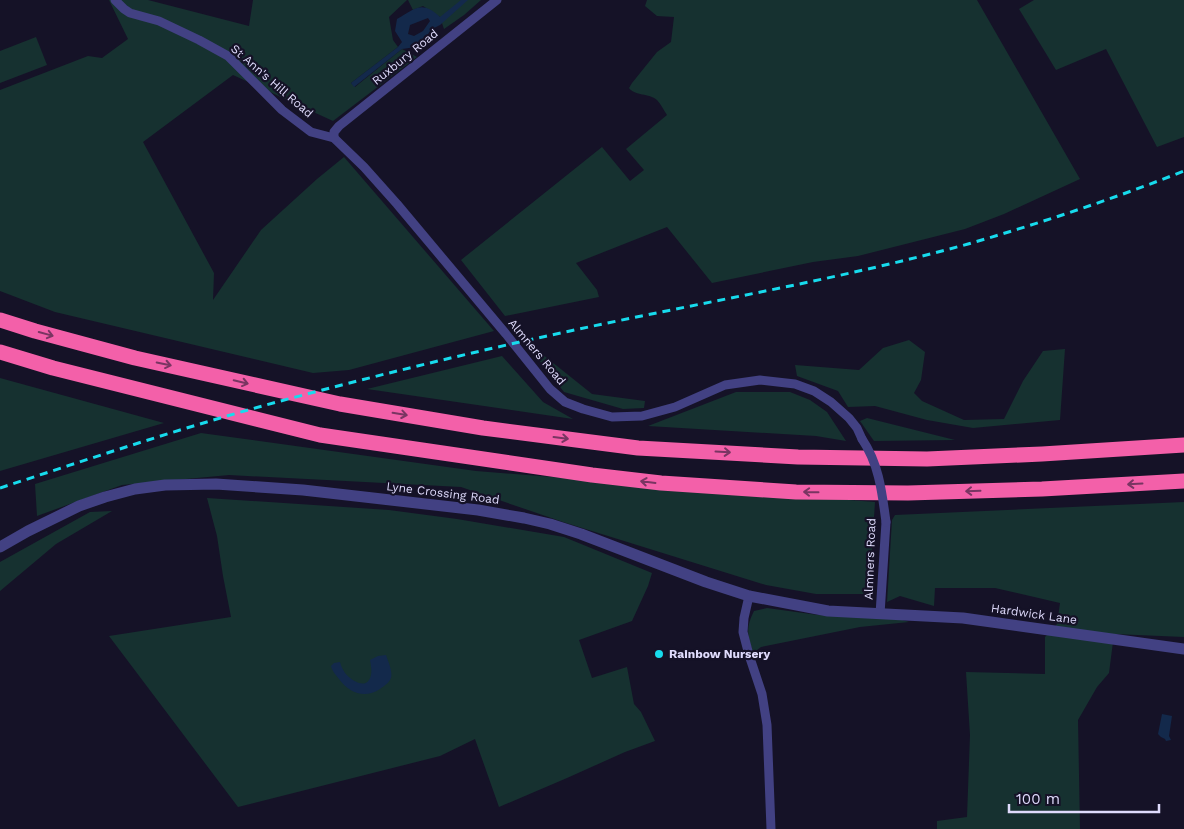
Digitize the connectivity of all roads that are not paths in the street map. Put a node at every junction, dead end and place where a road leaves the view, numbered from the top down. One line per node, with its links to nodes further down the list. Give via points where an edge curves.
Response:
1 (116, 0): 3 (street, St Ann's Hill Road, via 130,13 160,21 228,56 282,110 311,132)
2 (497, 0): 3 (street, Ruxbury Road, via 339,126)
3 (334, 138): 10 (street, Almners Road, bridge, via 397,204 550,389 565,402 612,417 642,416 675,407 725,385 760,380 795,384 831,402 857,428 879,475 886,522)
4 (0, 320): 6 (highway, one-way to 6, via 135,358 340,404 483,428 638,448 798,457 927,459)
5 (0, 352): 7 (highway, one-way to 5, via 908,493 796,492 661,483 320,435)
6 (1184, 445)
7 (1184, 481)
8 (0, 547): 9 (street, Lyne Crossing Road, via 45,522 105,497 165,485 216,484 303,490 524,518 581,534)
9 (749, 596): 10 (street, Lyne Crossing Road, via 828,611); 12 (street, via 743,632 762,694 767,724)
10 (880, 614): 11 (street, Hardwick Lane, via 963,618)
11 (1184, 649)
12 (771, 829)

